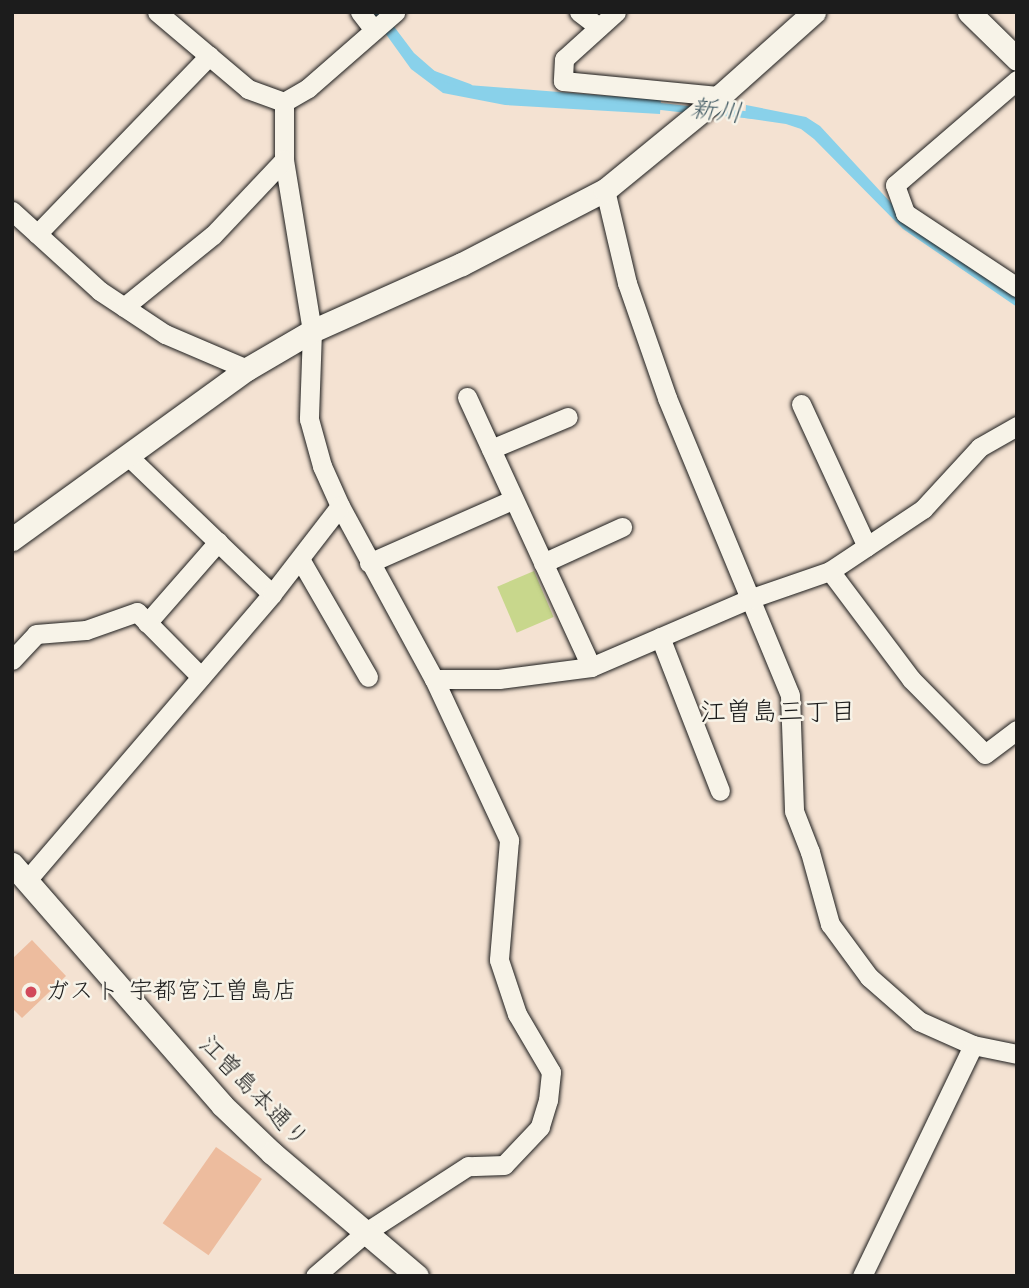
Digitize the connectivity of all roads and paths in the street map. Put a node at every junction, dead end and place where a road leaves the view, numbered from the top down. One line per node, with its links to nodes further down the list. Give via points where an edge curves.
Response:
1 (157, 12): 10 (street)
2 (360, 12): 9 (street)
3 (395, 12): 9 (street)
4 (579, 12): 8 (street)
5 (616, 12): 8 (street)
6 (814, 12): 13 (street)
7 (969, 12): 11 (street)
8 (599, 27): 13 (street, via 564,59 563,81)
9 (374, 30): 14 (street, via 308,88)
10 (209, 56): 14 (street, via 248,89); 18 (street)
11 (1017, 59)
12 (1017, 80): 19 (street, via 895,185 905,213)
13 (720, 96): 16 (street)
14 (284, 102): 15 (street)
15 (284, 160): 20 (street, via 213,235); 21 (street)
16 (605, 190): 21 (street, via 462,264); 40 (street, via 626,283 667,398)
17 (12, 211): 18 (street)
18 (37, 234): 20 (street)
19 (1017, 287)
20 (124, 307): 22 (street, via 165,334)
21 (312, 331): 22 (street); 30 (street, via 309,419)
22 (247, 369): 28 (street)
23 (467, 397): 27 (street)
24 (801, 404): 34 (street)
25 (568, 417): 27 (street)
26 (1017, 426): 34 (street, via 981,447 923,509)
27 (491, 449): 29 (street)
28 (128, 455): 32 (street); 33 (street)
29 (514, 499): 36 (street); 37 (street)
30 (340, 506): 35 (street); 36 (street)
31 (622, 527): 37 (street)
32 (12, 539)
33 (218, 542): 39 (street); 41 (street)
34 (867, 547): 38 (street)
35 (300, 559): 39 (street); 46 (street)
36 (369, 563): 47 (street)
37 (543, 563): 44 (street)
38 (830, 571): 40 (street); 48 (street, via 911,679 985,754)
39 (272, 594): 45 (street)
40 (749, 599): 42 (street); 51 (street, via 790,695 794,811 830,924 869,977 919,1021)
41 (147, 623): 43 (street, via 136,612 86,630 36,634); 45 (street)
42 (660, 637): 44 (street); 49 (street)
43 (12, 660)
44 (591, 667): 47 (street, via 499,679)
45 (201, 677): 50 (street)
46 (369, 677)
47 (434, 679): 53 (street, via 509,840 499,960 517,1014 551,1072 548,1100 540,1127 504,1165 468,1166)
48 (1017, 730)
49 (720, 791)
50 (19, 872): 53 (street, 江曽島本通り, via 222,1105)
51 (974, 1045): 52 (street); 56 (street)
52 (1017, 1054)
53 (366, 1232): 54 (street); 55 (street, 江曽島本通り)
54 (315, 1276)
55 (417, 1276)
56 (862, 1276)

